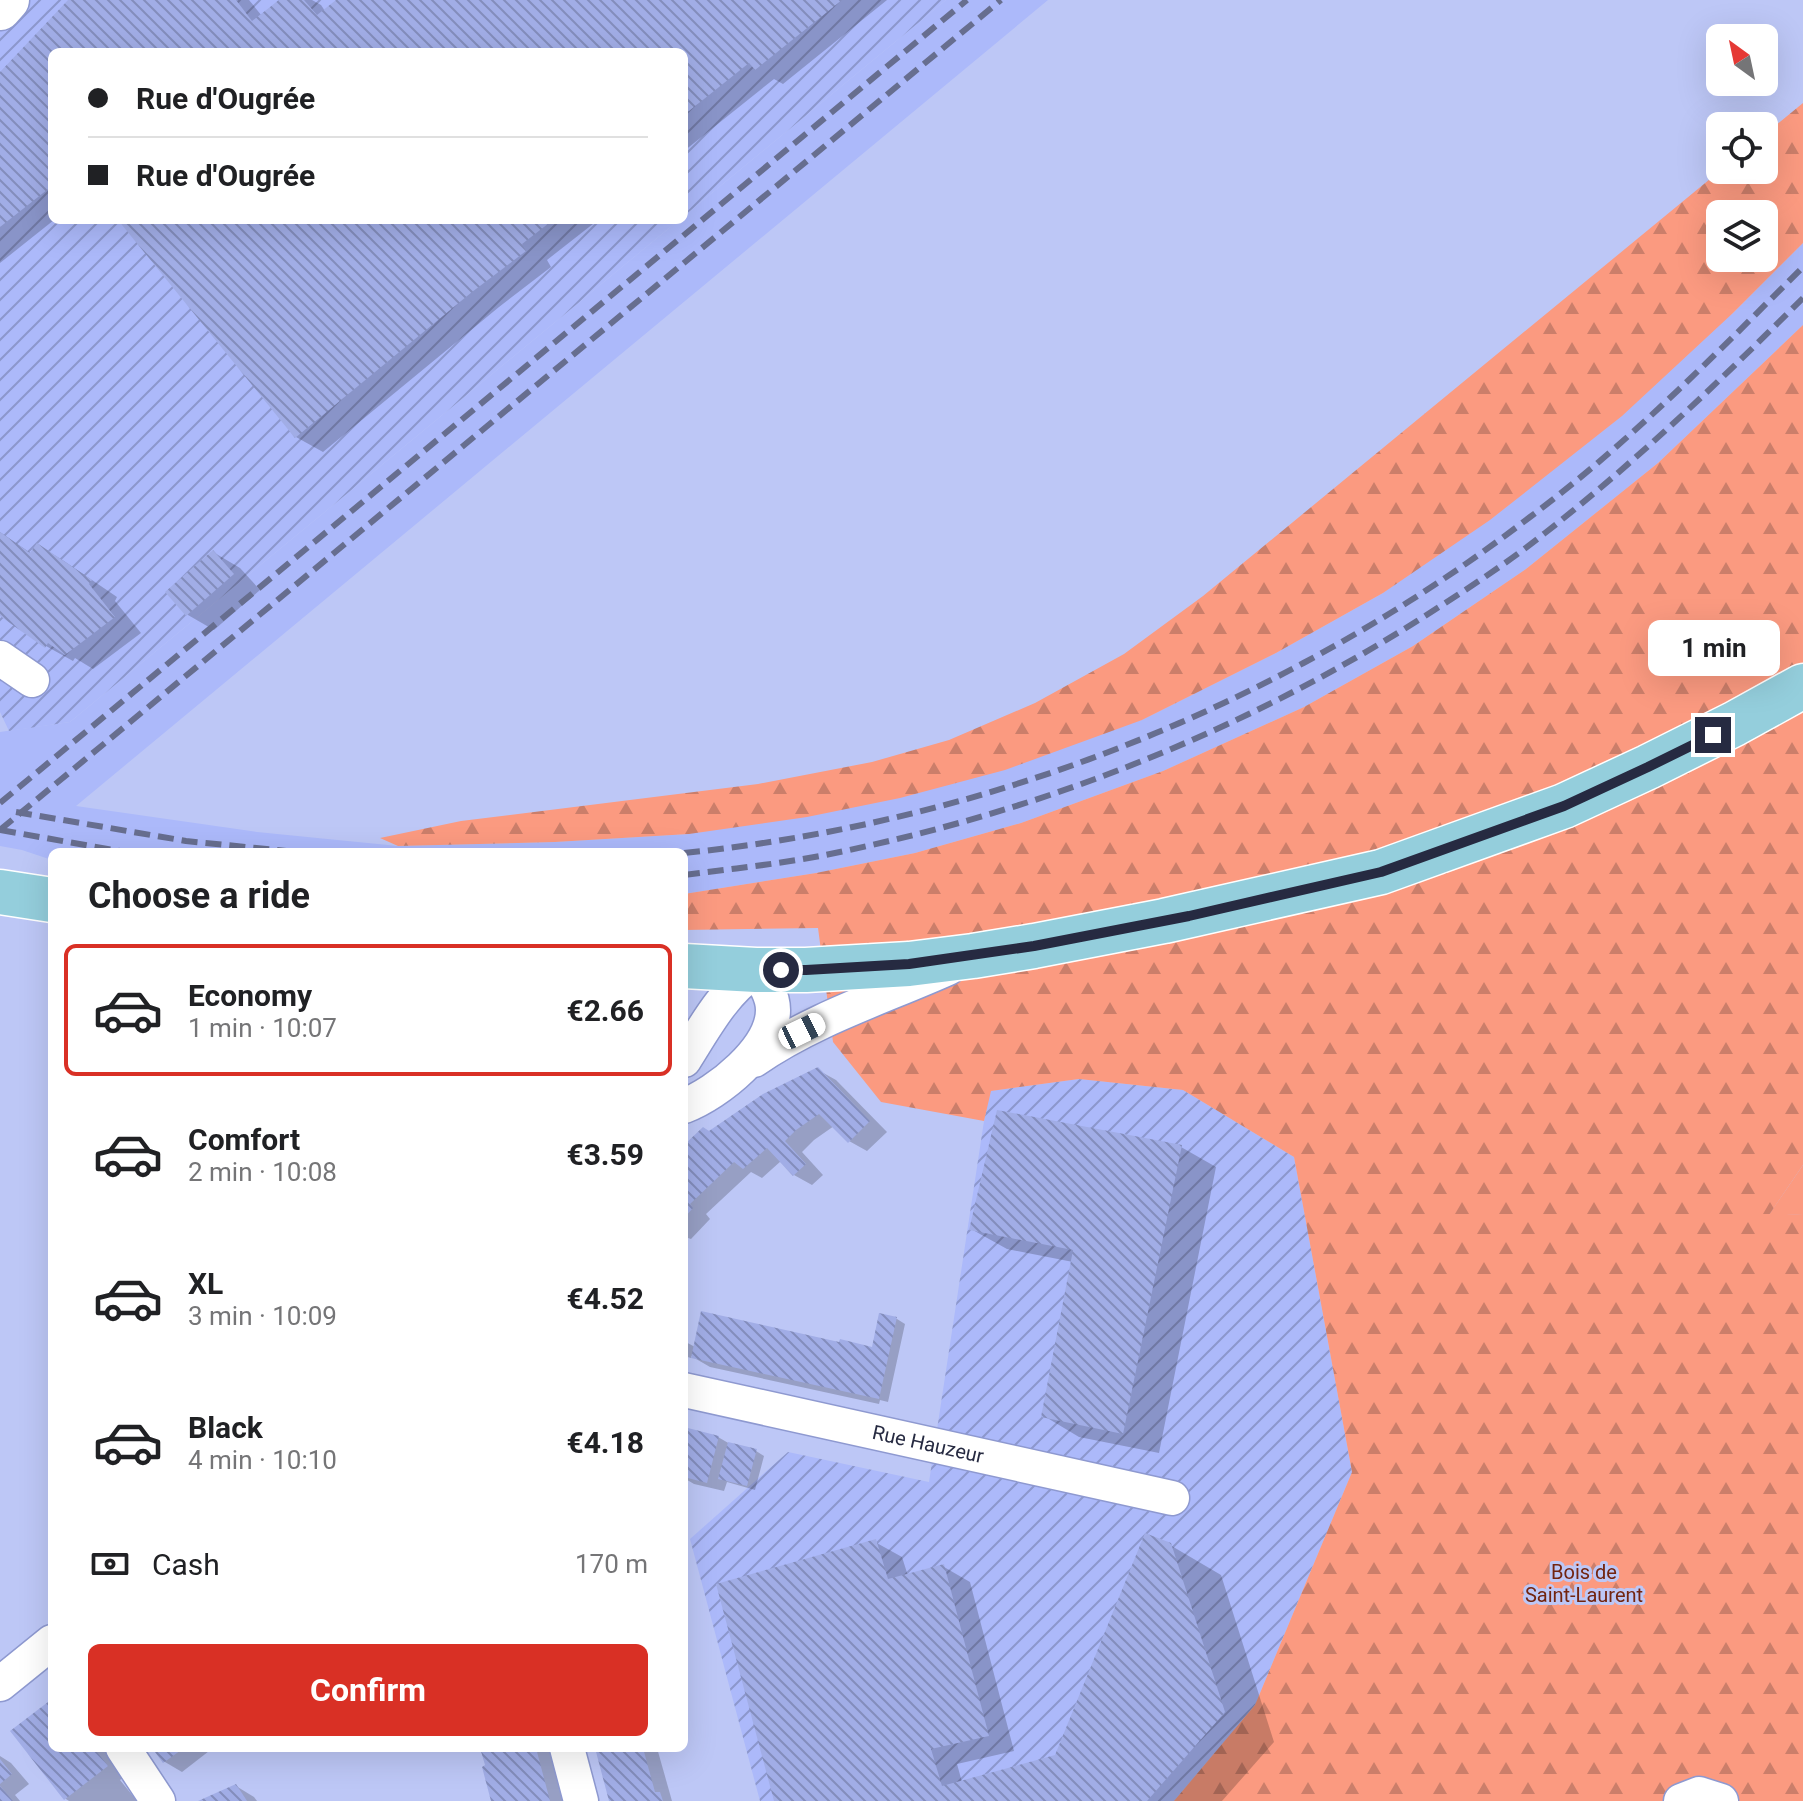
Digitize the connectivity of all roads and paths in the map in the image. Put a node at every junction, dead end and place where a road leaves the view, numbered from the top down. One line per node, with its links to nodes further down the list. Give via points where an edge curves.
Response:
1 (8, 0): 2 (street)
2 (0, 9)
3 (0, 658): 4 (street)
4 (32, 680)
5 (1803, 686): 8 (main road, via 1564,806 1381,872 1164,921)
6 (0, 892): 7 (main road)
7 (48, 899)
8 (973, 956): 10 (main road, via 854,968); 12 (street, via 802,1031)
9 (688, 966): 10 (main road)
10 (756, 970): 11 (street, via 719,1005); 12 (street, via 768,988 771,1026)
11 (688, 1054)
12 (737, 1072): 13 (street)
13 (688, 1104)
14 (688, 1391): 15 (street, Rue Hauzeur)
15 (1172, 1498)
16 (48, 1645): 17 (street)
17 (0, 1684)
18 (126, 1752): 20 (street)
19 (568, 1752): 21 (street)
20 (158, 1801)
21 (581, 1801)
22 (1681, 1801): 23 (street, via 1699,1794)
23 (1721, 1801)

